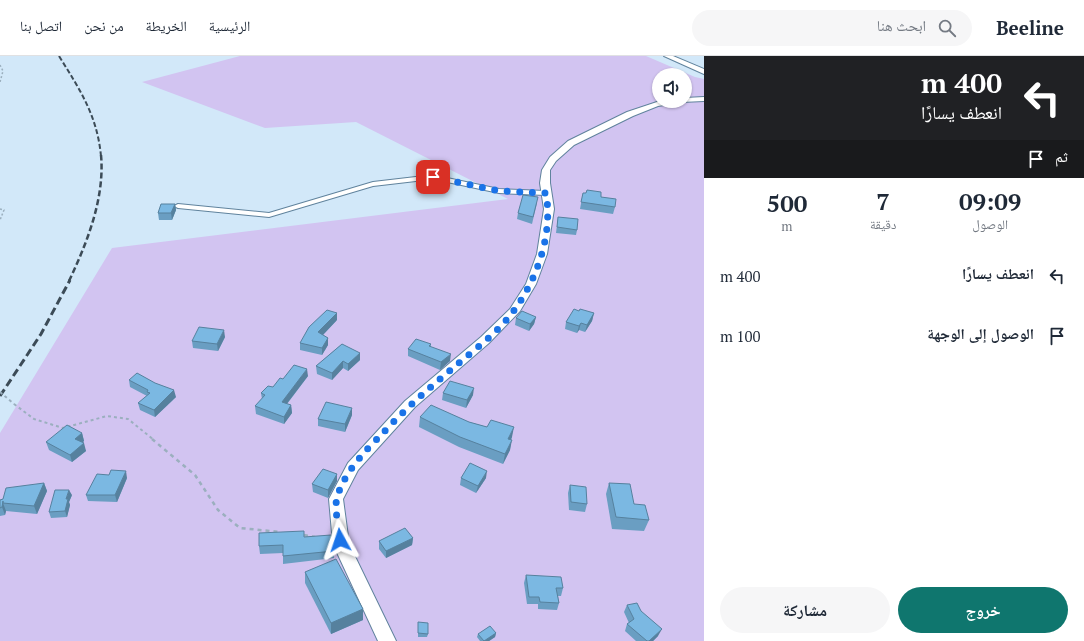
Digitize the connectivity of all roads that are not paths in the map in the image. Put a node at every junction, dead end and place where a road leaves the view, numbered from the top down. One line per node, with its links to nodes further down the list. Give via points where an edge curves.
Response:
1 (667, 56): 2 (street)
2 (703, 71)
3 (704, 99): 4 (street)
4 (692, 100)
5 (652, 106): 6 (street, via 571,143 553,159 546,170)
6 (546, 193): 7 (street, via 499,191 433,177 373,184 269,216); 8 (street, via 549,209 542,254 531,284 514,311 486,340 410,404 372,444 353,467 336,499 341,544)
7 (178, 206)
8 (387, 641)

